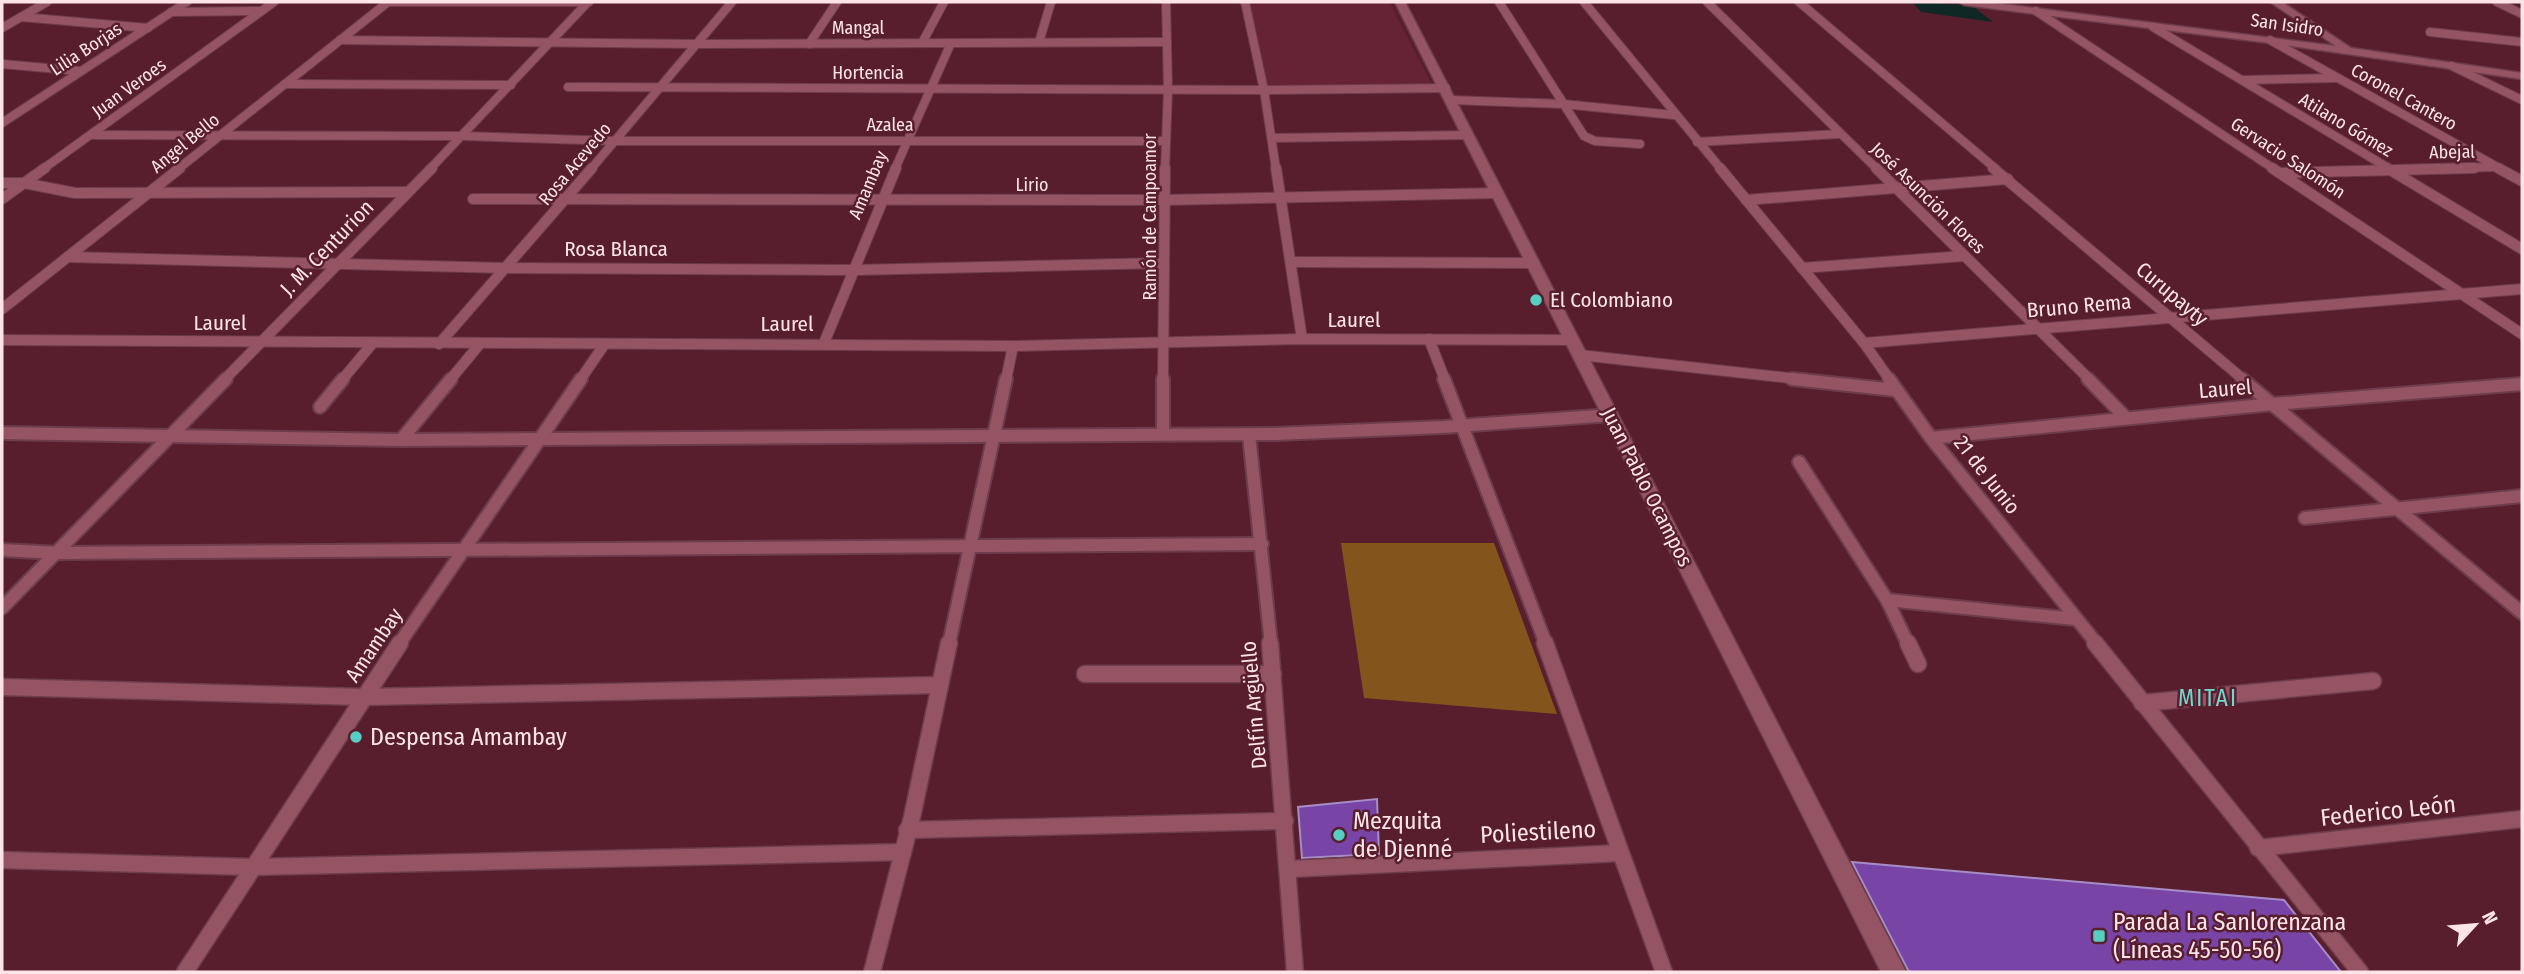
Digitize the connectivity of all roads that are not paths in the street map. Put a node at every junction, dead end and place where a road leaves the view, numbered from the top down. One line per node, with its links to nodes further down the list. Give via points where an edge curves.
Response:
1 (47, 2): 24 (street)
2 (187, 2): 22 (street, Lilia Borjas)
3 (274, 2): 20 (street, Juan Veroes)
4 (387, 2): 5 (street); 29 (street, Angel Bello)
5 (588, 2): 31 (street, J. M. Centurion)
6 (732, 2): 37 (street, Rosa Acevedo)
7 (837, 2): 38 (street)
8 (944, 2): 35 (street)
9 (1051, 2): 32 (street)
10 (1166, 2): 33 (street, Ramón de Campoamor)
11 (1245, 2): 52 (street)
12 (1400, 2): 53 (street, Juan Pablo Ocampos)
13 (1499, 2): 55 (street)
14 (1584, 2): 56 (street, 21 de Junio)
15 (1707, 2): 59 (street, José Asunción Flores)
16 (1799, 2): 72 (street, Curupayty)
17 (1964, 2): 21 (street, San Isidro)
18 (2275, 2): 39 (street)
19 (2497, 2): 23 (street)
20 (262, 11): 22 (street); 60 (street, Juan Veroes)
21 (2036, 11): 26 (street, San Isidro); 71 (street, Gervacio Salomón)
22 (170, 12): 25 (street, Lilia Borjas)
23 (2522, 14)
24 (21, 17): 25 (street); 27 (street)
25 (148, 27): 42 (street, Lilia Borjas)
26 (2154, 27): 30 (street, San Isidro); 45 (street, Atilano Gómez)
27 (2, 28)
28 (2430, 32): 34 (street)
29 (340, 40): 31 (street, Mangal); 46 (street, Angel Bello)
30 (2270, 40): 39 (street, San Isidro); 44 (street, Coronel Cantero)
31 (551, 41): 37 (street, Mangal); 47 (street, J. M. Centurion)
32 (1040, 42): 33 (street, Mangal); 36 (street, Mangal)
33 (1166, 42): 51 (street, Ramón de Campoamor)
34 (2522, 42)
35 (922, 43): 36 (street, Mangal); 38 (street, Mangal)
36 (951, 43): 50 (street, Amambay)
37 (698, 44): 38 (street, Mangal); 49 (street, Rosa Acevedo)
38 (809, 44)
39 (2352, 52): 41 (street, San Isidro)
40 (2, 64): 42 (street)
41 (2452, 66): 43 (street, San Isidro); 54 (street)
42 (80, 71): 57 (street, Lilia Borjas)
43 (2522, 76)
44 (2338, 78): 45 (street); 69 (street, Coronel Cantero)
45 (2242, 80): 70 (street, Atilano Gómez)
46 (285, 84): 47 (street); 58 (street, Angel Bello)
47 (511, 85): 62 (street, J. M. Centurion)
48 (568, 87): 49 (street, Hortencia)
49 (659, 88): 50 (street, Hortencia); 64 (street, Rosa Acevedo)
50 (930, 90): 51 (street, Hortencia); 65 (street, Amambay)
51 (1168, 90): 52 (street, Hortencia); 66 (street, Ramón de Campoamor)
52 (1264, 90): 53 (street, Hortencia); 63 (street)
53 (1449, 94): 55 (street, Hortencia); 61 (street, Juan Pablo Ocampos)
54 (2522, 100)
55 (1563, 104): 56 (street, Hortencia); 68 (street, via 1590,139)
56 (1675, 115): 67 (street, 21 de Junio)
57 (2, 123)
58 (222, 134): 60 (street); 62 (street); 78 (street, Angel Bello)
59 (1839, 134): 67 (street); 76 (street, José Asunción Flores)
60 (92, 135): 75 (street, Juan Veroes)
61 (1469, 135): 63 (street); 79 (street, Juan Pablo Ocampos)
62 (463, 136): 64 (street); 77 (street, J. M. Centurion)
63 (1273, 138): 80 (street)
64 (615, 141): 65 (street, Azalea); 82 (street, Rosa Acevedo)
65 (908, 141): 66 (street, Azalea); 86 (street, Amambay)
66 (1166, 141): 84 (street, Ramón de Campoamor)
67 (1697, 142): 85 (street, 21 de Junio)
68 (1640, 144)
69 (2497, 167): 70 (street, Abejal); 73 (street, Coronel Cantero)
70 (2389, 169): 71 (street, Abejal); 87 (street, Atilano Gómez)
71 (2281, 173): 98 (street, Gervacio Salomón)
72 (2008, 179): 76 (street); 100 (street, Curupayty)
73 (2522, 181)
74 (2, 183): 75 (street)
75 (24, 183): 78 (street, via 75,193); 81 (street, Juan Veroes)
76 (1897, 189): 85 (street); 88 (street, José Asunción Flores)
77 (408, 192): 78 (street); 93 (street, J. M. Centurion)
78 (148, 193): 89 (street, Angel Bello)
79 (1498, 193): 80 (street, Lirio); 92 (street, Juan Pablo Ocampos)
80 (1281, 196): 84 (street, Lirio); 90 (street)
81 (2, 199)
82 (566, 199): 83 (street); 86 (street, Lirio); 94 (street, Rosa Acevedo)
83 (473, 200)
84 (1164, 200): 86 (street, Lirio); 91 (street, Ramón de Campoamor)
85 (1746, 200): 95 (street, 21 de Junio)
86 (881, 201): 96 (street, Amambay)
87 (2522, 249)
88 (1964, 256): 95 (street); 101 (street, José Asunción Flores)
89 (68, 257): 93 (street, Rosa Blanca); 99 (street, Angel Bello)
90 (1291, 262): 92 (street); 103 (street)
91 (1164, 263): 96 (street, Rosa Blanca); 109 (street, Ramón de Campoamor)
92 (1534, 263): 115 (street, Juan Pablo Ocampos)
93 (336, 265): 94 (street, Rosa Blanca); 106 (street, J. M. Centurion)
94 (506, 268): 96 (street, Rosa Blanca); 111 (street, Rosa Acevedo)
95 (1802, 268): 107 (street, 21 de Junio)
96 (855, 270): 108 (street, Amambay)
97 (2522, 289): 98 (street, Bruno Rema)
98 (2464, 293): 100 (street, Bruno Rema); 102 (street, Gervacio Salomón)
99 (2, 309)
100 (2170, 318): 101 (street, Bruno Rema); 118 (street, Curupayty)
101 (2040, 329): 107 (street, Bruno Rema); 121 (street, José Asunción Flores)
102 (2522, 334)
103 (1302, 339): 104 (street, Laurel); 109 (street, Laurel)
104 (1429, 339): 115 (street, Laurel); 122 (street)
105 (2, 340): 106 (street, Laurel)
106 (263, 342): 110 (street, Laurel); 126 (street, J. M. Centurion)
107 (1864, 342): 117 (street, 21 de Junio)
108 (824, 343): 113 (street, Laurel); 114 (street, Laurel)
109 (1166, 343): 114 (street, Laurel); 124 (street, Ramón de Campoamor)
110 (372, 344): 111 (street, Laurel); 119 (street)
111 (439, 344): 112 (street, Laurel)
112 (479, 345): 113 (street, Laurel); 130 (street)
113 (604, 345): 128 (street, Amambay)
114 (1013, 346): 127 (street)
115 (1576, 347): 117 (street, Laurel); 120 (street, Juan Pablo Ocampos)
116 (2522, 384): 118 (street, Laurel)
117 (1895, 390): 129 (street, 21 de Junio)
118 (2273, 404): 121 (street, Laurel); 133 (street, Curupayty)
119 (320, 407)
120 (1611, 415): 122 (street); 165 (street, Juan Pablo Ocampos)
121 (2126, 418): 129 (street, Laurel)
122 (1462, 427): 125 (street); 157 (street)
123 (2, 433): 126 (street)
124 (1163, 433): 125 (street); 127 (street)
125 (1249, 435): 135 (street, Delfín Argüello)
126 (170, 437): 130 (street); 139 (street, J. M. Centurion)
127 (991, 437): 128 (street); 136 (street)
128 (539, 438): 130 (street); 138 (street, Amambay)
129 (1931, 438): 143 (street, 21 de Junio)
130 (401, 440)
131 (1799, 461): 140 (street)
132 (2522, 496): 133 (street)
133 (2398, 508): 134 (street); 142 (street, Curupayty)
134 (2305, 518)
135 (1262, 544): 136 (street); 146 (street, Delfín Argüello)
136 (970, 548): 138 (street); 148 (street)
137 (2, 550): 139 (street)
138 (463, 550): 139 (street); 150 (street, Amambay)
139 (58, 553): 141 (street, J. M. Centurion)
140 (1887, 600): 143 (street); 144 (street)
141 (2, 608)
142 (2522, 612)
143 (2075, 620): 151 (street, 21 de Junio)
144 (1918, 664)
145 (1085, 674): 146 (street)
146 (1273, 674): 153 (street, Delfín Argüello)
147 (2373, 681): 151 (street)
148 (939, 685): 150 (street); 154 (street)
149 (2, 687): 150 (street)
150 (364, 697): 159 (street, Amambay)
151 (2142, 704): 155 (street, 21 de Junio)
152 (2522, 819): 155 (street, Federico León)
153 (1285, 821): 154 (street); 160 (street, Delfín Argüello)
154 (907, 830): 156 (street)
155 (2258, 848): 166 (street, 21 de Junio)
156 (903, 852): 159 (street); 162 (street)
157 (1620, 853): 160 (street, Poliestileno); 164 (street)
158 (2, 860): 159 (street)
159 (252, 867): 161 (street, Amambay)
160 (1290, 869): 163 (street, Delfín Argüello)
161 (185, 972)
162 (872, 972)
163 (1295, 972)
164 (1664, 972)
165 (1894, 972)
166 (2360, 972)

